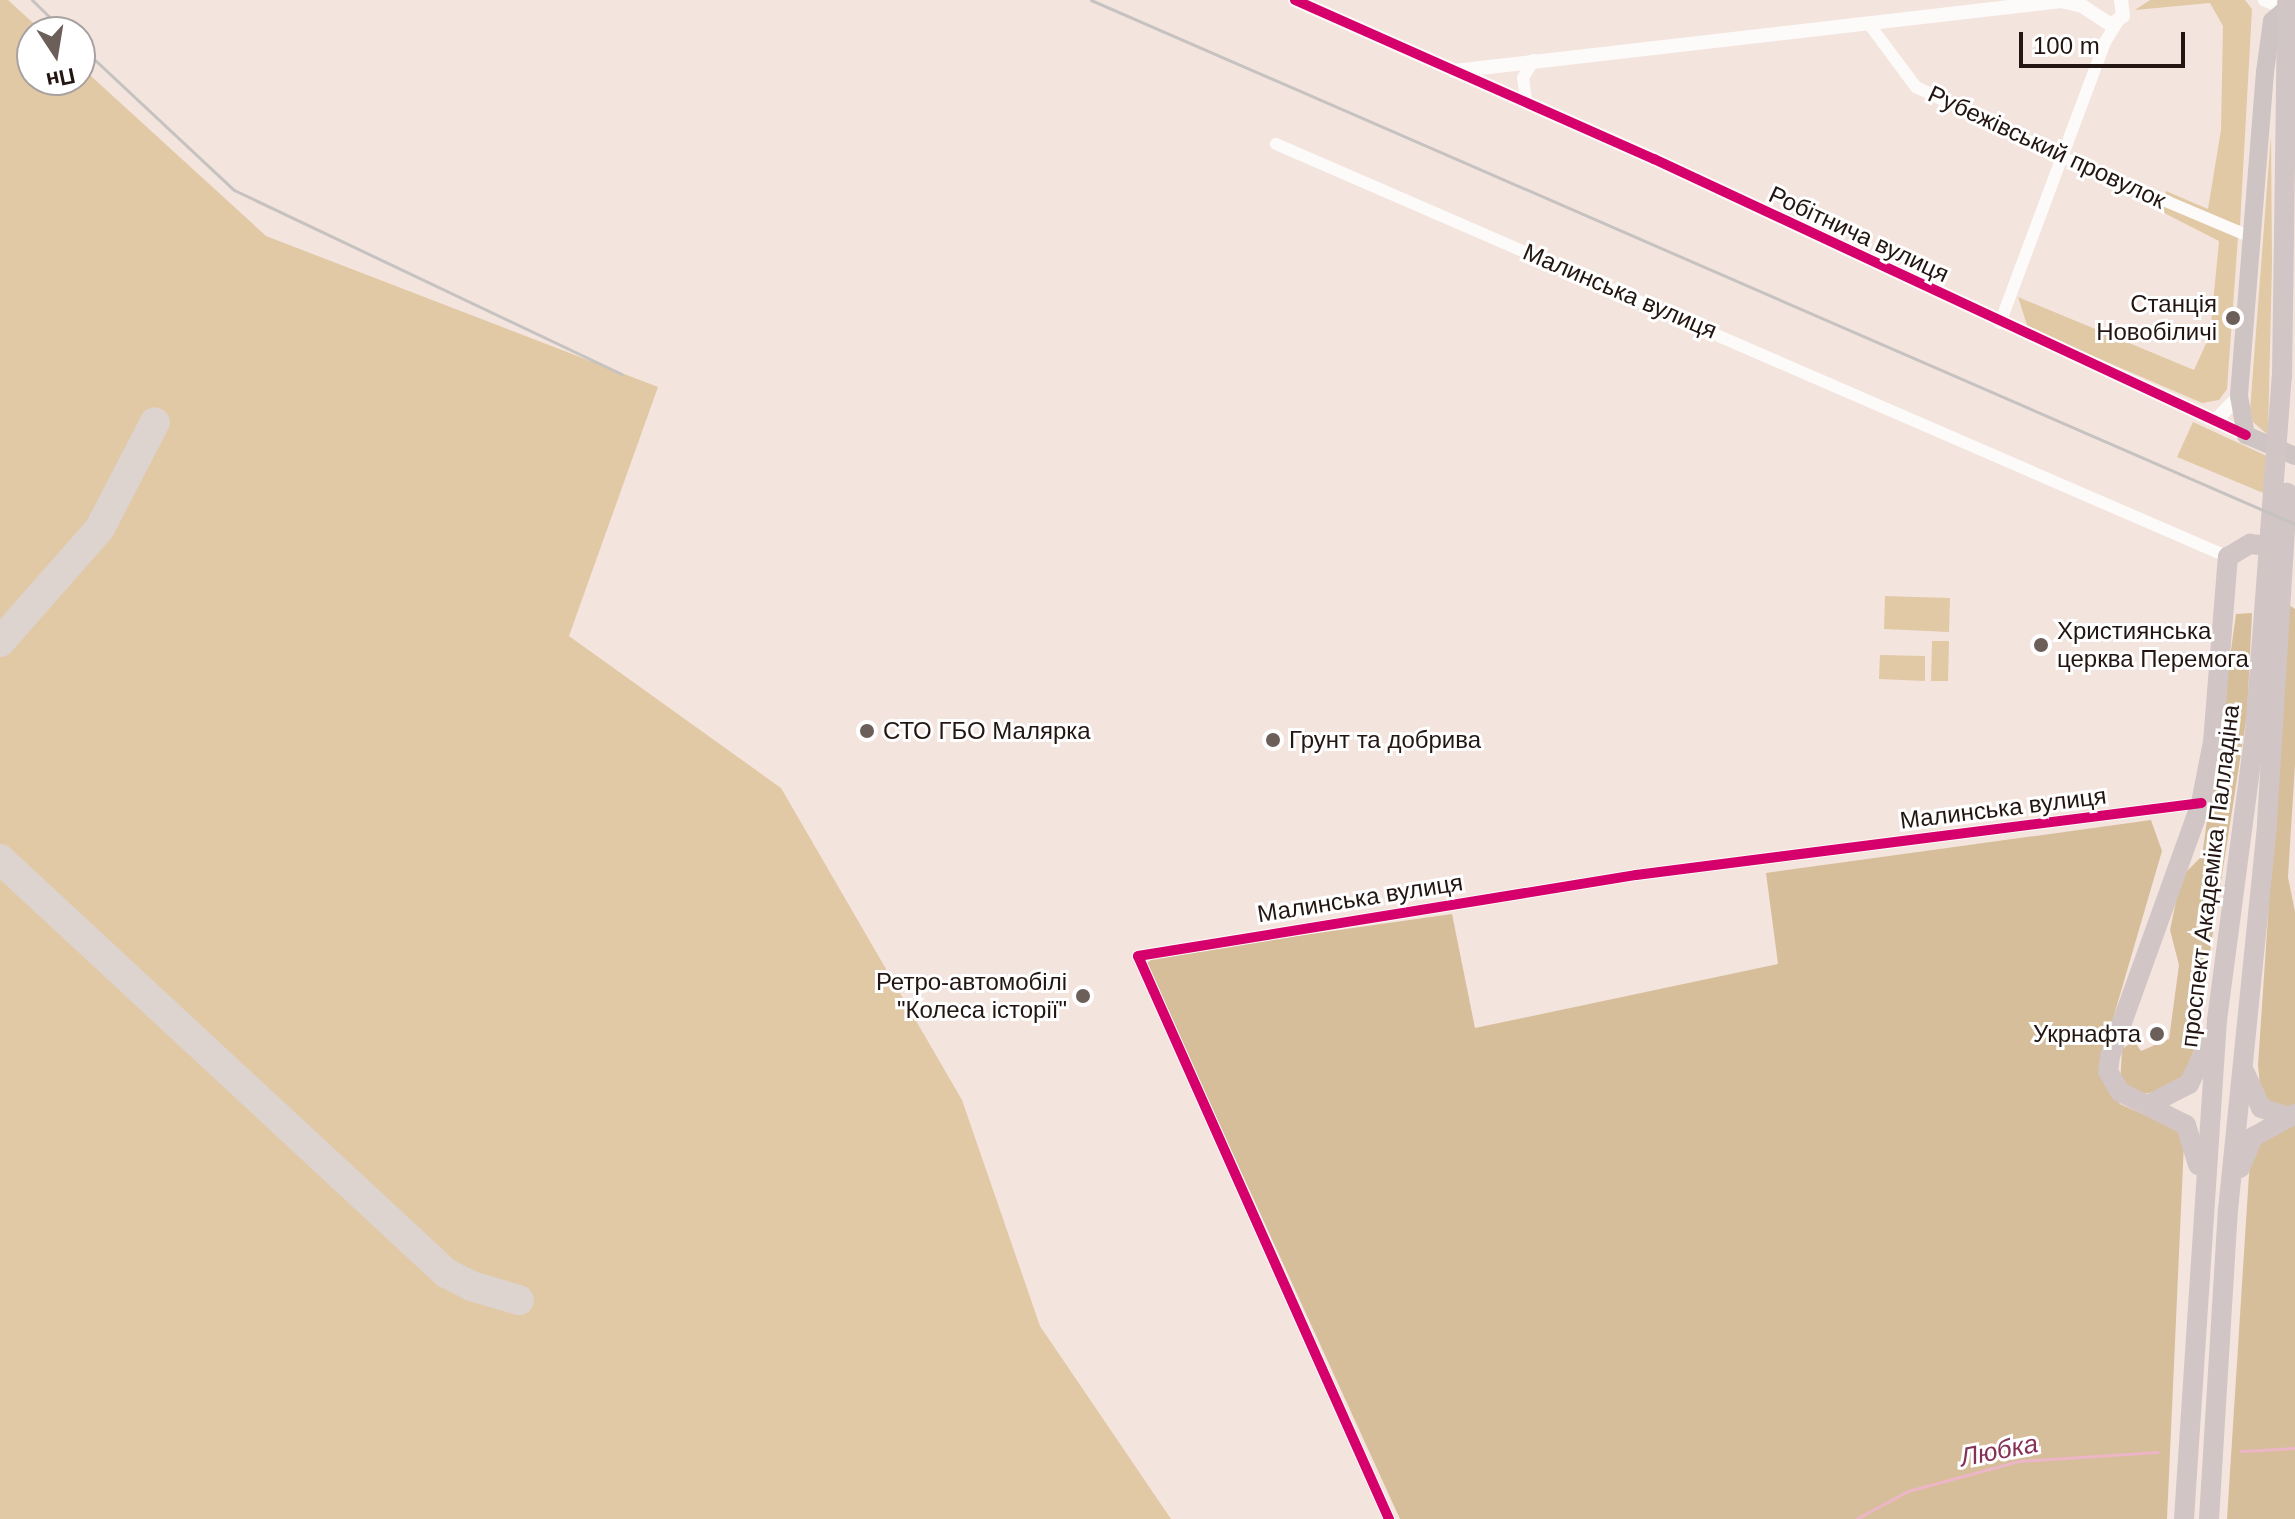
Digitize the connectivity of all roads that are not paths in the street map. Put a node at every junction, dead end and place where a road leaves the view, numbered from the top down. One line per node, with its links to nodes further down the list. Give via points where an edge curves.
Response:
1 (1295, 0): 12 (street, Робітнича вулиця)
2 (2098, 0): 8 (street)
3 (2134, 0): 7 (street)
4 (2265, 0): 6 (street)
5 (2065, 1): 8 (street); 9 (street)
6 (2287, 4): 16 (main road, via 2272,21); 18 (highway, проспект Академіка Палладіна)
7 (2121, 12): 8 (street); 10 (street)
8 (2097, 18): 10 (street)
9 (1869, 24): 11 (street); 15 (street, Рубежівський провулок, via 1916,87)
10 (2105, 42): 15 (street)
11 (1534, 60): 12 (street); 13 (street, via 1523,78)
12 (1454, 71): 13 (street, Робітнича вулиця)
13 (1526, 101): 17 (street, Робітнича вулиця)
14 (1276, 144): 24 (street, Малинська вулиця)
15 (2064, 158): 16 (street, Рубежівський провулок); 17 (street)
16 (2251, 237): 19 (main road)
17 (2000, 323): 20 (street, Робітнича вулиця)
18 (2291, 377): 25 (highway, проспект Академіка Палладіна)
19 (2239, 396): 20 (street); 21 (main road)
20 (2216, 420): 21 (street, Робітнича вулиця)
21 (2246, 435): 22 (main road, Робітнича вулиця)
22 (2295, 456)
23 (2295, 555): 24 (highway, via 2268,542 2235,550)
24 (2228, 557): 26 (highway, via 2213,742)
25 (2270, 646): 27 (highway, проспект Академіка Палладіна); 28 (highway, проспект Академіка Палладіна, via 2267,823)
26 (2201, 803): 29 (highway, via 2110,1056 2108,1071 2120,1092); 33 (street, Малинська вулиця, via 1636,875 1138,956)
27 (2217, 1020): 29 (highway, via 2189,1084); 31 (highway, проспект Академіка Палладіна)
28 (2242, 1057): 30 (highway, via 2252,1097 2261,1108); 32 (highway, проспект Академіка Палладіна)
29 (2150, 1104): 31 (highway, via 2186,1125)
30 (2292, 1116): 32 (highway, via 2268,1126 2246,1149)
31 (2203, 1187): 34 (highway, проспект Академіка Палладіна)
32 (2228, 1210): 35 (highway, проспект Академіка Палладіна)
33 (1389, 1519)
34 (2184, 1519)
35 (2209, 1519)

